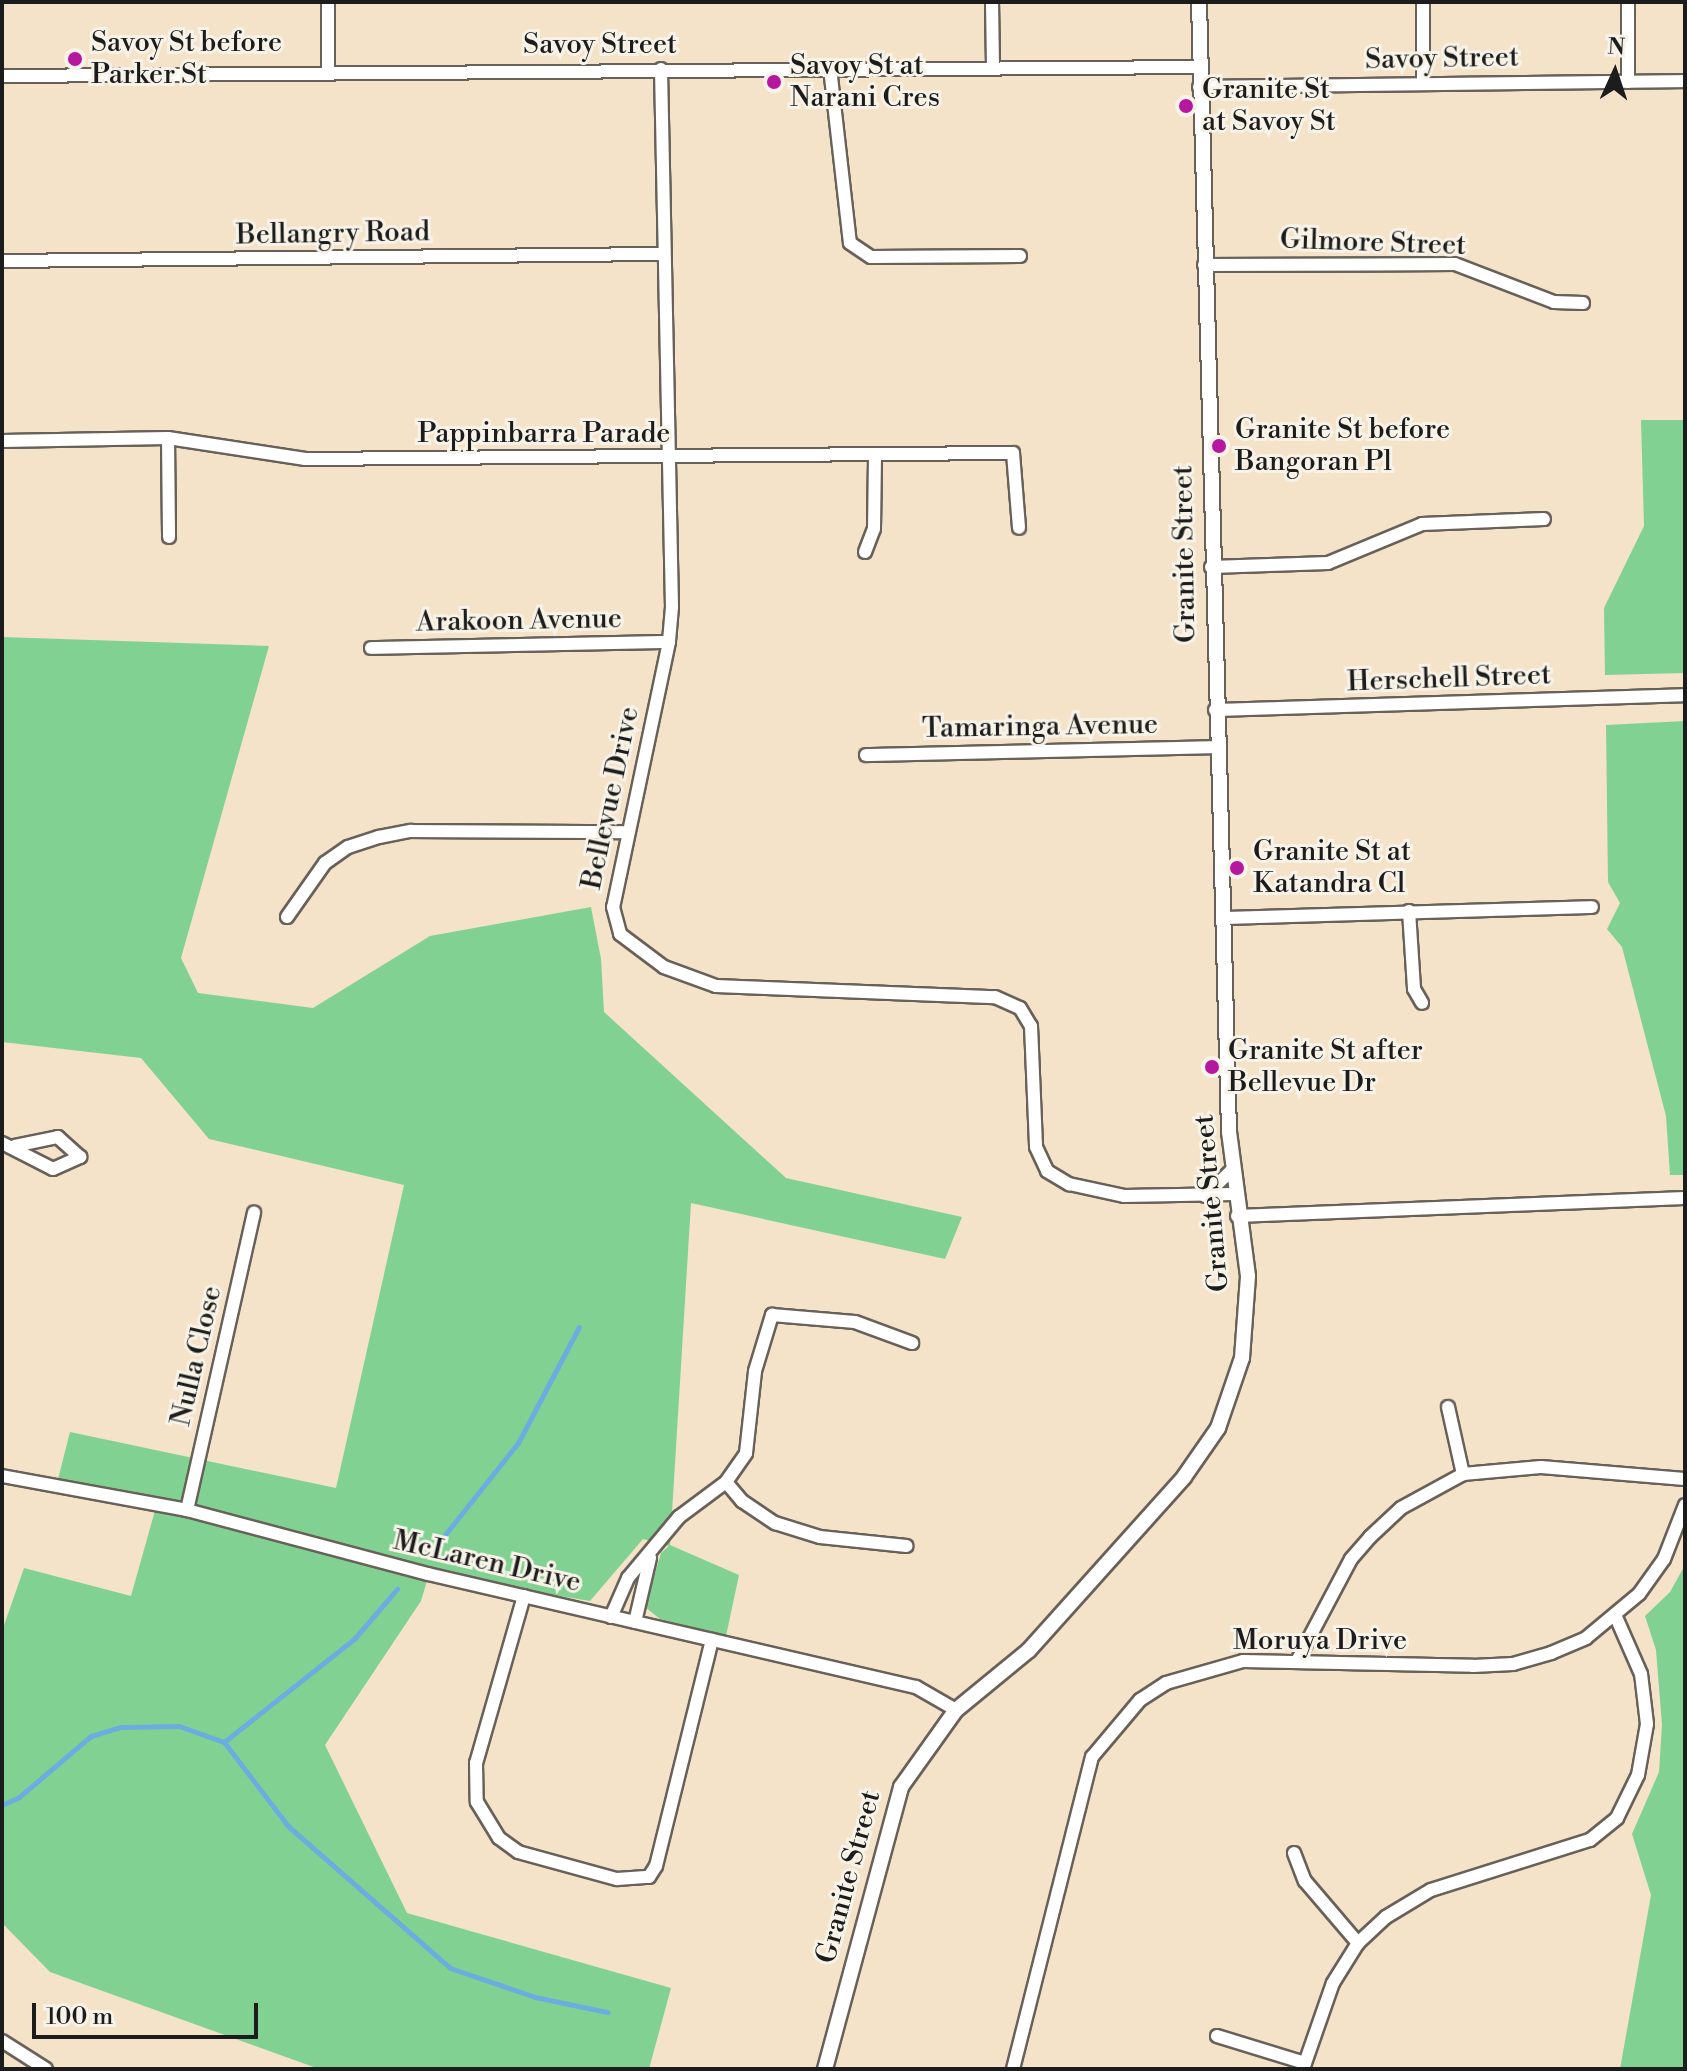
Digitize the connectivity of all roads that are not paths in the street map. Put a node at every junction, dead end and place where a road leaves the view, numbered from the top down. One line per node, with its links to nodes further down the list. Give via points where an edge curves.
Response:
1 (328, 2): 10 (street)
2 (992, 2): 8 (street)
3 (1199, 2): 6 (street, Granite Street)
4 (1423, 2): 13 (street)
5 (1628, 2): 14 (street)
6 (1199, 67): 8 (street, Savoy Street); 15 (street, Granite Street)
7 (830, 68): 8 (street, Savoy Street); 9 (street, Savoy Street); 17 (street, via 850,243 871,257)
8 (993, 68)
9 (661, 69): 10 (street, Savoy Street); 16 (street, Bellevue Drive)
10 (328, 71): 11 (street, Savoy Street)
11 (2, 76)
12 (1685, 81): 14 (street, Savoy Street)
13 (1423, 82): 14 (street, Savoy Street); 15 (street, Savoy Street)
14 (1628, 82)
15 (1199, 87): 19 (street, Granite Street)
16 (664, 254): 18 (street, Bellangry Road); 24 (street, Bellevue Drive)
17 (1020, 256)
18 (2, 261)
19 (1204, 265): 20 (street, Gilmore Street, via 1455,264 1554,302); 29 (street, Granite Street)
20 (1583, 303)
21 (168, 438): 22 (street, Pappinbarra Parade); 24 (street, Pappinbarra Parade, via 305,459); 27 (street)
22 (2, 441)
23 (875, 455): 24 (street, Pappinbarra Parade); 26 (street, Pappinbarra Parade, via 1013,453); 28 (street, via 874,529)
24 (669, 458): 30 (street, Bellevue Drive)
25 (1544, 519): 29 (street, via 1422,524 1328,563)
26 (1019, 528)
27 (169, 537)
28 (865, 552)
29 (1211, 567): 33 (street, Granite Street)
30 (669, 642): 31 (street, Arakoon Avenue); 36 (street, Bellevue Drive)
31 (371, 648)
32 (1685, 695): 33 (street, Herschell Street)
33 (1215, 710): 34 (street, Granite Street)
34 (1215, 747): 35 (street, Tamaringa Avenue); 40 (street, Granite Street)
35 (866, 755)
36 (626, 832): 39 (street, via 411,831 379,837 348,847 325,863); 44 (street, Bellevue Drive, via 613,907 620,934 664,967 716,986 995,997 1020,1008 1031,1026 1036,1147 1047,1171 1069,1184 1124,1196)
37 (1592, 907): 38 (street)
38 (1409, 911): 40 (street); 41 (street, via 1414,989)
39 (287, 917)
40 (1223, 918): 42 (street, Granite Street)
41 (1422, 1003)
42 (1232, 1170): 43 (street, Granite Street); 44 (street)
43 (1234, 1194): 44 (street, Bellevue Drive); 47 (street, Granite Street)
44 (1205, 1196)
45 (1685, 1198): 47 (street)
46 (254, 1212): 55 (street, Nulla Close)
47 (1237, 1216): 64 (street, Granite Street, via 1248,1276 1247,1317 1233,1395 1218,1428 1184,1477 1085,1592 1029,1650)
48 (912, 1343): 53 (street, via 855,1322 772,1315 755,1371 751,1436)
49 (1448, 1407): 50 (street)
50 (1463, 1474): 52 (street, via 1541,1467); 63 (street, via 1401,1508 1370,1537 1351,1559)
51 (2, 1476): 55 (street, McLaren Drive)
52 (1685, 1479)
53 (726, 1482): 56 (street, via 742,1501 775,1523 820,1537); 57 (street, via 679,1517)
54 (1685, 1505): 60 (street, Moruya Drive, via 1664,1559)
55 (187, 1510): 58 (street, McLaren Drive)
56 (907, 1546)
57 (651, 1555): 59 (street, via 628,1578); 61 (street)
58 (524, 1596): 59 (street, McLaren Drive); 62 (street, via 476,1763 477,1802 492,1830 518,1852 617,1879 649,1877 656,1866)
59 (611, 1617): 61 (street, McLaren Drive)
60 (1616, 1617): 63 (street, Moruya Drive, via 1586,1638 1513,1664); 66 (street, via 1641,1674 1647,1724 1638,1775 1617,1818 1590,1840 1431,1890 1386,1917)
61 (635, 1622): 62 (street, McLaren Drive)
62 (712, 1640): 64 (street, McLaren Drive, via 916,1687)
63 (1297, 1661): 72 (street, Moruya Drive, via 1243,1661 1166,1683 1116,1723 1092,1757)
64 (956, 1710): 71 (street, Granite Street, via 919,1756 890,1814)
65 (1294, 1853): 66 (street, via 1305,1881)
66 (1358, 1943): 69 (street, via 1333,1983)
67 (1217, 2036): 69 (street)
68 (2, 2041): 70 (street)
69 (1304, 2066)
70 (46, 2069)
71 (825, 2069)
72 (1013, 2069)

